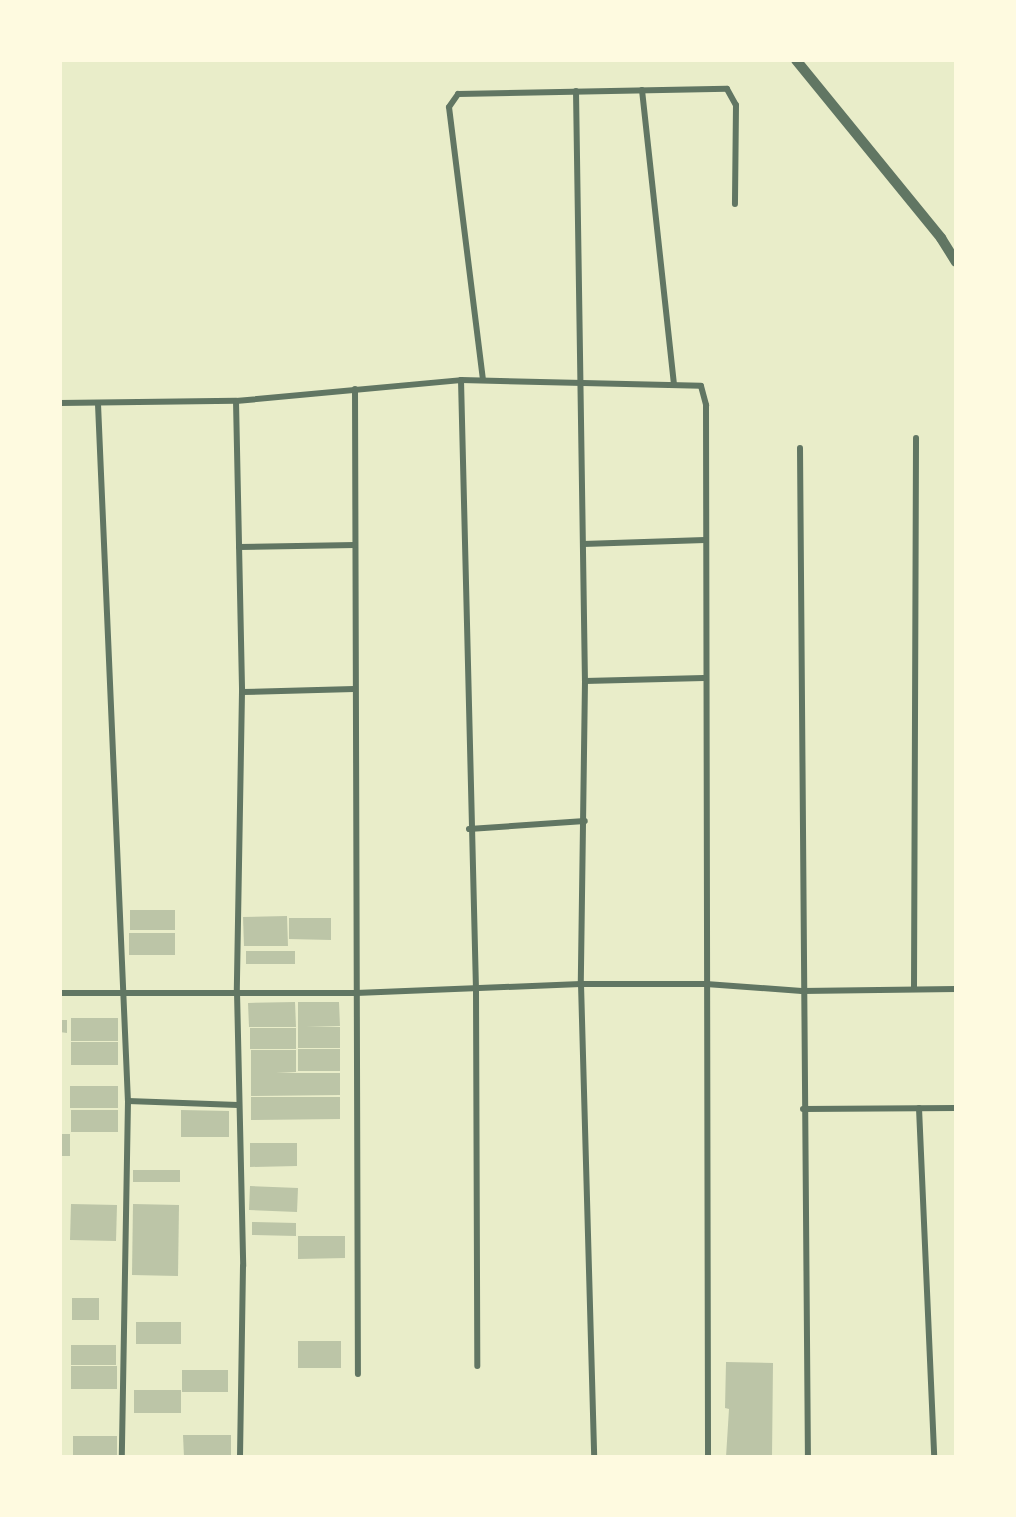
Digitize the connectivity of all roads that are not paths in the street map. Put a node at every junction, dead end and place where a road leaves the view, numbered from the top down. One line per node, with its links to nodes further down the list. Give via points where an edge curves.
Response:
1 (796, 60): 5 (street, via 941,238)
2 (642, 90): 3 (street); 4 (street, via 731,91 736,105); 9 (street)
3 (576, 91): 7 (street, via 467,92 458,94 449,107); 8 (street)
4 (735, 204)
5 (956, 262)
6 (461, 380): 7 (street); 10 (street); 25 (street)
7 (483, 380): 8 (street)
8 (581, 383): 9 (street); 17 (street)
9 (674, 384): 16 (street, via 700,386 706,405)
10 (355, 389): 11 (street); 18 (street)
11 (236, 401): 13 (street); 19 (street)
12 (60, 403): 13 (street)
13 (98, 404): 32 (street)
14 (916, 438): 28 (street)
15 (800, 448): 31 (street)
16 (705, 540): 17 (street); 20 (street)
17 (583, 544): 21 (street)
18 (355, 545): 19 (street); 22 (street)
19 (239, 547): 23 (street)
20 (704, 678): 21 (street); 27 (street)
21 (585, 681): 24 (street)
22 (354, 689): 23 (street); 35 (street)
23 (242, 692): 33 (street)
24 (585, 820): 25 (street); 26 (street)
25 (469, 829): 30 (street)
26 (580, 984): 27 (street); 30 (street); 45 (street)
27 (706, 984): 31 (street); 46 (street)
28 (914, 989): 29 (street); 31 (street)
29 (956, 989)
30 (476, 990): 35 (street); 41 (street)
31 (802, 991): 40 (street)
32 (125, 992): 33 (street); 34 (street); 36 (street)
33 (237, 992): 35 (street); 37 (street)
34 (60, 993)
35 (356, 993): 42 (street)
36 (128, 1101): 37 (street); 43 (street)
37 (238, 1105): 44 (street, via 243,1266)
38 (919, 1108): 39 (street); 40 (street); 48 (street)
39 (956, 1108)
40 (804, 1109): 47 (street)
41 (477, 1366)
42 (358, 1374)
43 (123, 1457)
44 (240, 1457)
45 (594, 1457)
46 (708, 1457)
47 (808, 1457)
48 (934, 1457)

